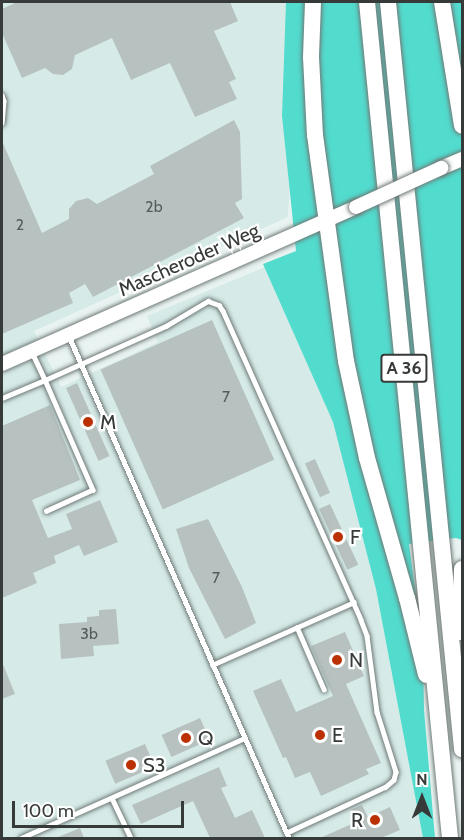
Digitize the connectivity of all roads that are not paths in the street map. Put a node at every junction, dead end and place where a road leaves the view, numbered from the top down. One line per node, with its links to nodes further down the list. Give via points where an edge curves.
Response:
1 (313, 2): 9 (highway, via 315,135)
2 (368, 2): 23 (highway, A 36)
3 (388, 2): 22 (highway, A 36)
4 (442, 2): 7 (highway)
5 (2, 95): 6 (lane)
6 (2, 123)
7 (462, 125)
8 (462, 159): 9 (street, Mascheroder Weg, bridge)
9 (326, 220): 10 (street, Mascheroder Weg); 23 (highway, via 355,408)
10 (69, 336): 11 (street, Mascheroder Weg); 13 (lane)
11 (32, 352): 12 (street, Mascheroder Weg); 14 (lane)
12 (2, 364)
13 (80, 364): 14 (lane); 18 (lane, via 166,327 201,304 219,305); 20 (lane)
14 (45, 380): 15 (lane); 16 (lane, via 93,490)
15 (2, 398)
16 (47, 511)
17 (462, 569): 22 (highway)
18 (354, 602): 19 (lane); 27 (lane, via 367,636 372,691 395,764 394,780 374,794)
19 (297, 627): 20 (lane); 21 (lane)
20 (212, 665): 24 (lane)
21 (324, 689)
22 (460, 720): 25 (highway, A 36)
23 (440, 735): 31 (highway, A 36)
24 (245, 738): 26 (lane); 27 (lane)
25 (462, 749)
26 (112, 798): 28 (lane); 29 (lane)
27 (287, 833): 30 (lane)
28 (21, 838)
29 (130, 838)
30 (290, 838)
31 (450, 838)

